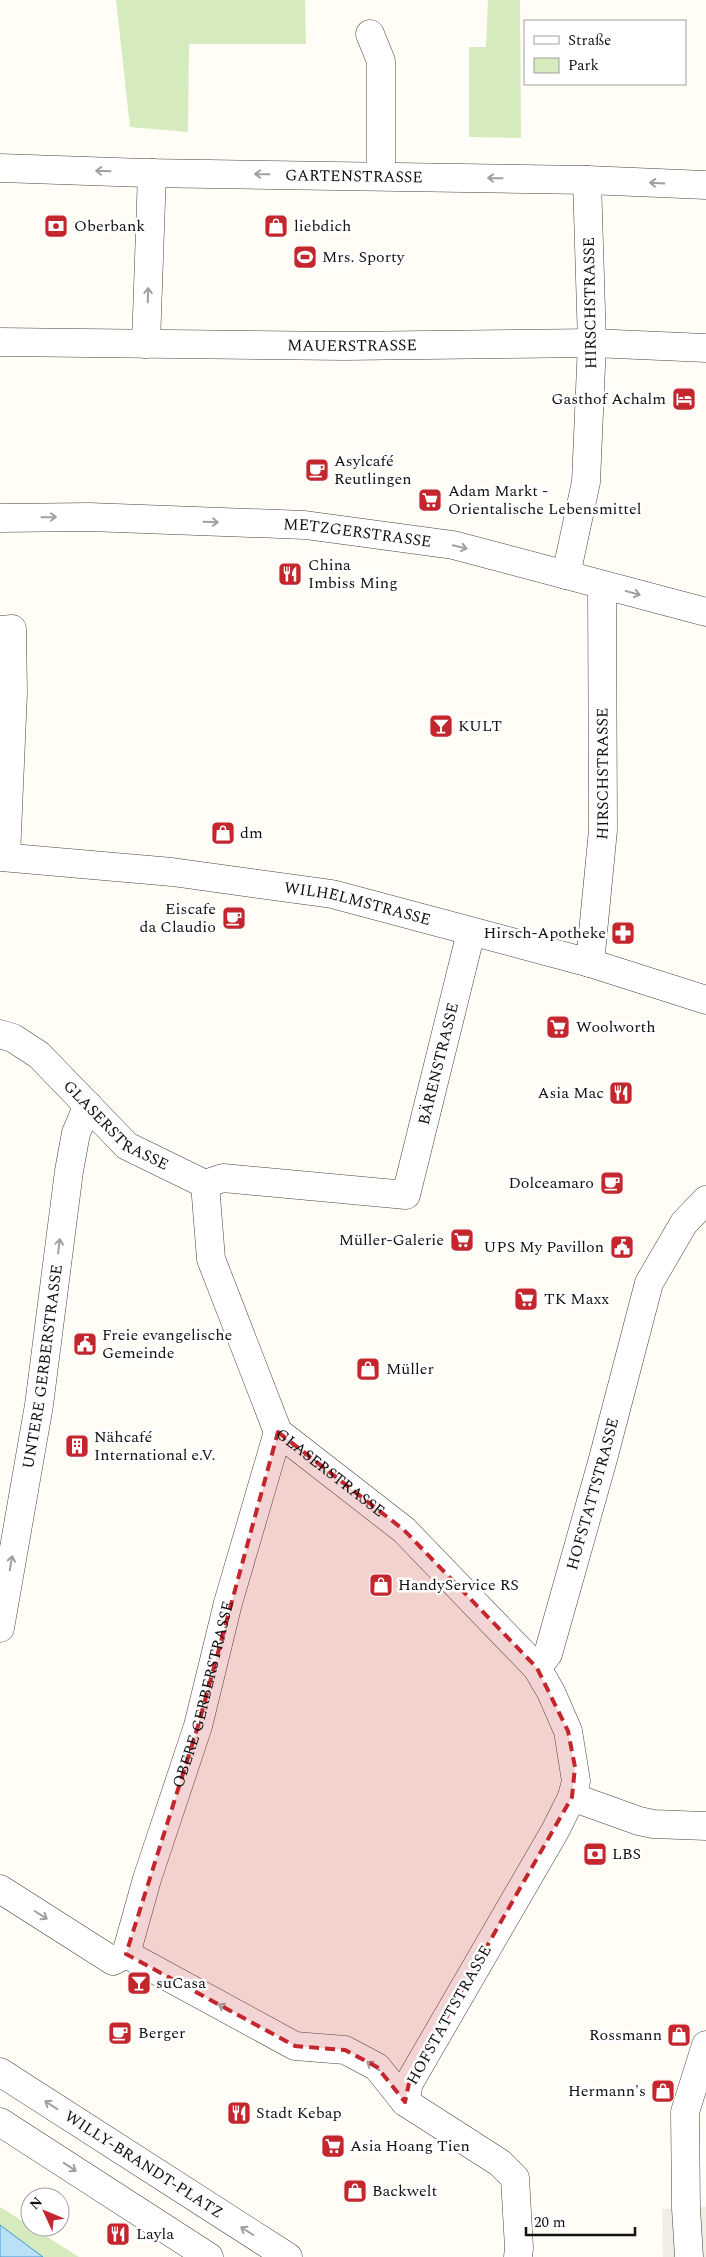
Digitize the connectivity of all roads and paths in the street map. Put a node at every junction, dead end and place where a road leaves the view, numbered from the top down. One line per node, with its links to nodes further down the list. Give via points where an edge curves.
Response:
1 (370, 34): 4 (street, via 381,60)
2 (0, 168): 3 (street, GARTENSTRASSE, one-way to 2)
3 (152, 173): 4 (street, GARTENSTRASSE, one-way to 3); 9 (street, one-way to 3)
4 (381, 176): 5 (street, GARTENSTRASSE, one-way to 4)
5 (587, 180): 6 (street, GARTENSTRASSE, one-way to 5); 8 (street, HIRSCHSTRASSE)
6 (706, 185)
7 (0, 342): 9 (street, MAUERSTRASSE)
8 (592, 343): 9 (street, MAUERSTRASSE); 10 (street, MAUERSTRASSE); 12 (street, HIRSCHSTRASSE, via 586,482)
9 (146, 344)
10 (706, 348)
11 (0, 518): 12 (street, METZGERSTRASSE, one-way to 12, via 90,517 305,526 453,545)
12 (566, 574): 13 (street, METZGERSTRASSE)
13 (602, 585): 14 (street, METZGERSTRASSE, one-way to 14); 18 (street, HIRSCHSTRASSE, via 602,830)
14 (706, 612)
15 (0, 630): 16 (street, via 12,630 13,693)
16 (3, 857): 17 (street, WILHELMSTRASSE, via 172,872 332,894)
17 (471, 932): 18 (street, WILHELMSTRASSE); 22 (street, BÄRENSTRASSE, via 406,1195 223,1178)
18 (590, 963): 19 (street, WILHELMSTRASSE)
19 (706, 1000)
20 (0, 1034): 21 (street, GLASERSTRASSE, via 40,1055)
21 (88, 1105): 22 (street, GLASERSTRASSE, via 127,1146); 25 (street, UNTERE GERBERSTRASSE, one-way to 21, via 39,1405 69,1171 76,1133)
22 (204, 1184): 24 (street, GLASERSTRASSE, via 211,1259)
23 (706, 1200): 26 (street, HOFSTATTSTRASSE, via 684,1223 649,1283 548,1654)
24 (278, 1432): 26 (street, GLASERSTRASSE, via 404,1530); 30 (street, OBERE GERBERSTRASSE, via 228,1603 198,1726 147,1879)
25 (0, 1627)
26 (538, 1668): 27 (street, HOFSTATTSTRASSE, via 568,1731 576,1781)
27 (572, 1797): 28 (street, via 639,1821); 33 (street, HOFSTATTSTRASSE, via 556,1831 409,2084)
28 (706, 1826)
29 (0, 1889): 30 (street, one-way to 30, via 113,1961)
30 (126, 1954): 33 (street, one-way to 30, via 377,2068 345,2050 295,2046)
31 (706, 2045): 38 (street, via 686,2112 686,2208)
32 (0, 2072): 36 (street, WILLY-BRANDT-PLATZ, one-way to 32)
33 (405, 2102): 37 (street, HOFSTATTSTRASSE, via 500,2163 515,2178)
34 (0, 2122): 35 (street, one-way to 35)
35 (209, 2257)
36 (288, 2257)
37 (518, 2257)
38 (690, 2257)

